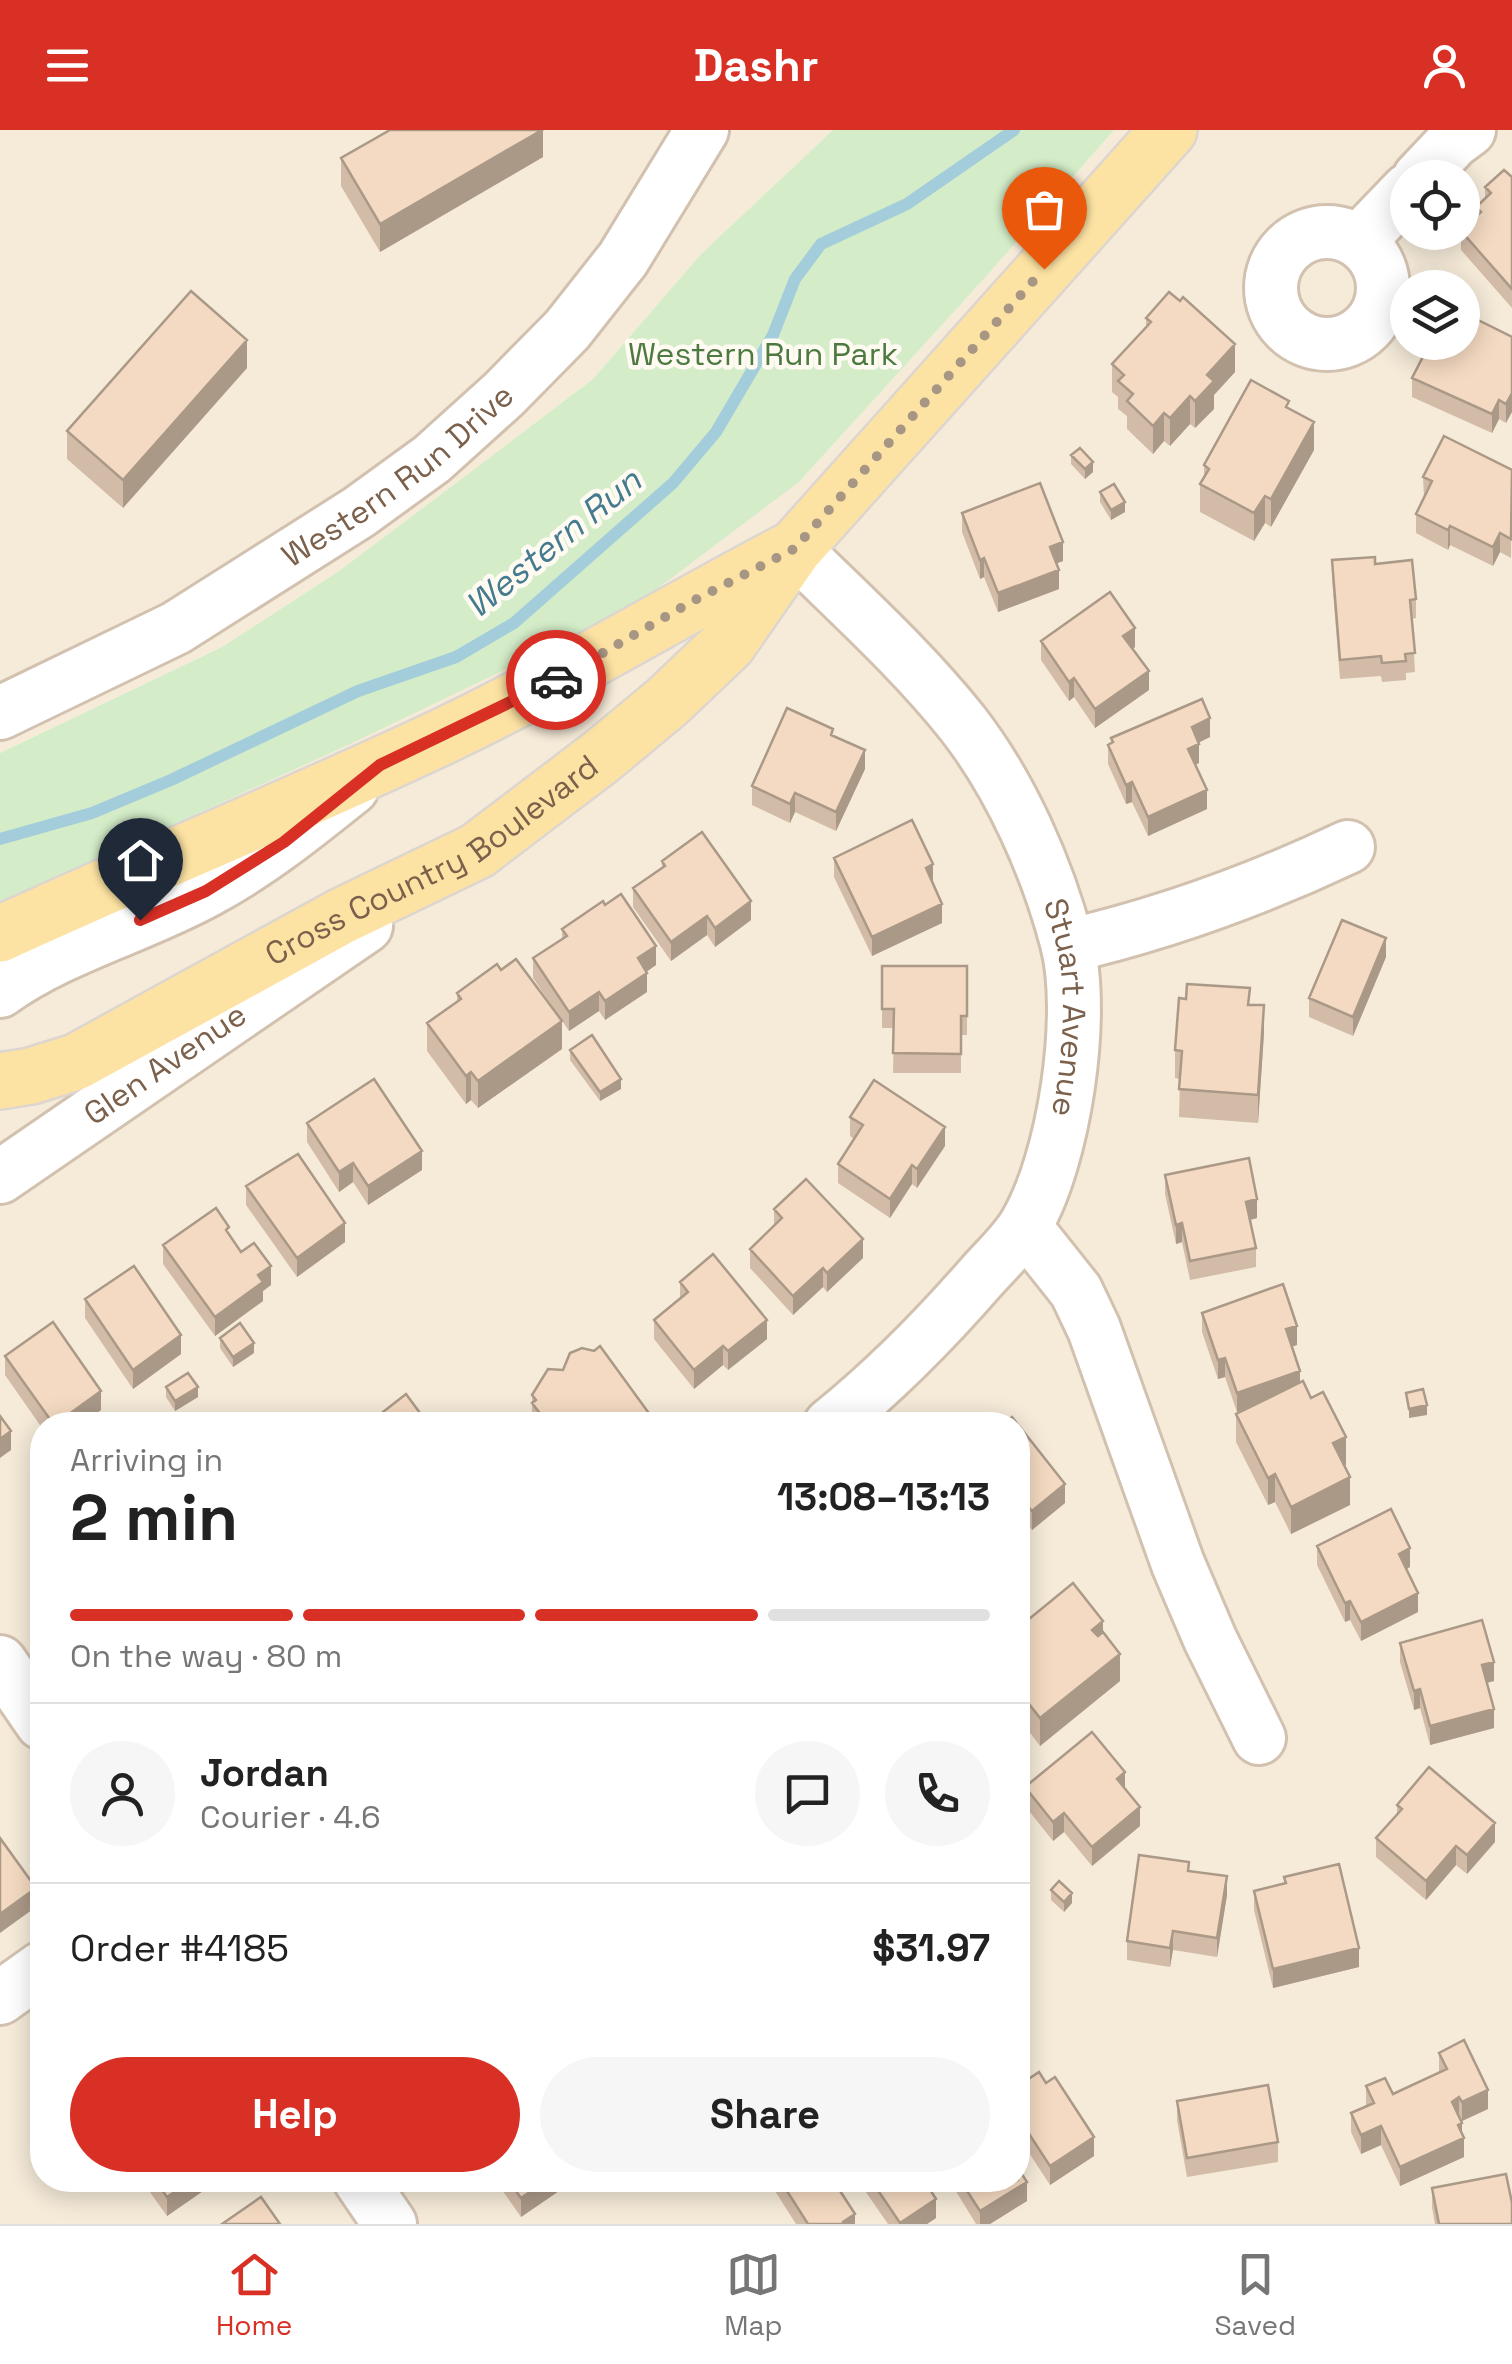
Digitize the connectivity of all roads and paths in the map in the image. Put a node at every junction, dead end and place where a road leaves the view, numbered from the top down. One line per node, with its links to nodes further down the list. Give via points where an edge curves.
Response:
1 (702, 130): 8 (street, Western Run Drive, via 623,260 566,330 432,459 176,628)
2 (1169, 130): 7 (main road, Cross Country Boulevard)
3 (1469, 130): 4 (street)
4 (1436, 160)
5 (1390, 209): 6 (street)
6 (1360, 241)
7 (794, 549): 9 (main road, Cross Country Boulevard, via 569,674); 11 (main road, Cross Country Boulevard, via 728,644 692,679); 13 (street, Stuart Avenue, via 965,727 1019,819)
8 (0, 714)
9 (380, 765): 12 (main road, Cross Country Boulevard); 14 (street, via 284,842 206,891)
10 (1348, 846): 13 (street, via 1198,911)
11 (478, 851): 15 (main road, Cross Country Boulevard, via 342,916 76,1062); 16 (street, Glen Avenue)
12 (0, 934)
13 (1068, 946): 17 (street, Stuart Avenue, via 1071,1056 1063,1120 1051,1173)
14 (0, 990)
15 (0, 1081)
16 (0, 1177)
17 (1025, 1227): 18 (street, Stuart Avenue, via 932,1333); 21 (street, via 1088,1317 1178,1564)
18 (847, 1412)
19 (0, 1662): 20 (street)
20 (30, 1706)
21 (1259, 1738)
22 (30, 1977): 23 (street)
23 (0, 1998)
24 (368, 2192): 25 (street)
25 (390, 2224)

